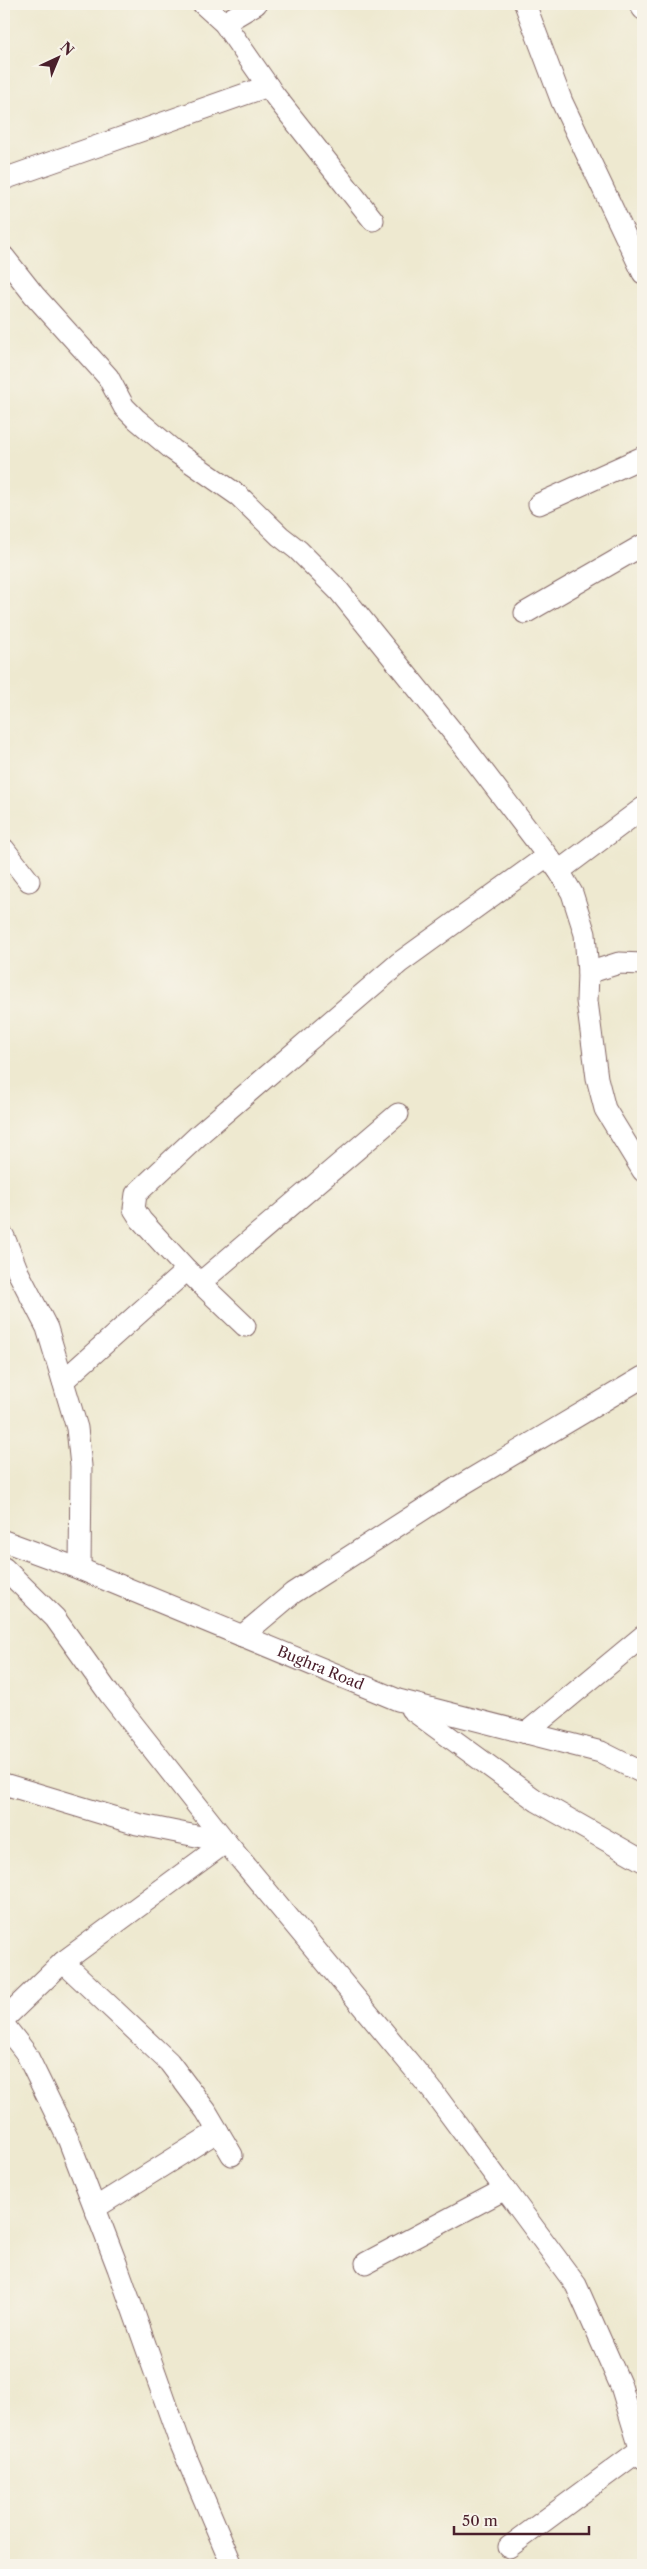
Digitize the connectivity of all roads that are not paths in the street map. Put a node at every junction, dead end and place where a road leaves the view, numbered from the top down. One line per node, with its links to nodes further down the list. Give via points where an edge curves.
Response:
1 (203, 4): 6 (street)
2 (256, 4): 6 (street)
3 (526, 4): 11 (street, via 562,102)
4 (640, 4): 5 (street)
5 (643, 8)
6 (224, 23): 7 (street)
7 (268, 86): 8 (street); 9 (street)
8 (4, 179)
9 (372, 220)
10 (4, 257): 18 (street, via 108,378 124,407 135,418 173,450 239,496 339,591)
11 (643, 273)
12 (643, 457): 13 (street)
13 (539, 504)
14 (643, 545): 15 (street)
15 (525, 613)
16 (643, 808): 18 (street)
17 (4, 849): 19 (street)
18 (553, 863): 21 (street, via 572,893 580,915); 25 (street, via 399,963 202,1132 136,1194 134,1209 141,1220)
19 (29, 881)
20 (641, 969): 21 (street, via 619,963)
21 (588, 973): 23 (street, via 587,1002 597,1078 605,1109)
22 (398, 1114): 25 (street)
23 (643, 1171)
24 (4, 1237): 28 (street, via 47,1328)
25 (194, 1277): 26 (street); 28 (street)
26 (245, 1326)
27 (643, 1377): 32 (street, via 458,1487 293,1593)
28 (63, 1381): 31 (street, via 79,1443)
29 (4, 1541): 31 (street, Bughra Road)
30 (4, 1568): 38 (street, via 55,1618 110,1695)
31 (80, 1569): 32 (street, Bughra Road)
32 (242, 1636): 34 (street, Bughra Road)
33 (643, 1636): 35 (street)
34 (398, 1700): 35 (street, Bughra Road); 39 (street, via 537,1801)
35 (526, 1732): 36 (street, Bughra Road, via 601,1752)
36 (643, 1773)
37 (4, 1784): 38 (street, via 137,1824)
38 (226, 1842): 40 (street); 45 (street, via 431,2089)
39 (643, 1861)
40 (63, 1962): 41 (street); 43 (street, via 169,2062)
41 (4, 2019)
42 (4, 2025): 46 (street, via 26,2053 69,2141)
43 (218, 2131): 44 (street); 46 (street)
44 (232, 2156)
45 (505, 2189): 47 (street); 48 (street, via 576,2285 621,2386)
46 (95, 2208): 50 (street, via 178,2440)
47 (366, 2263)
48 (642, 2454): 49 (street)
49 (509, 2547)
50 (232, 2565)

